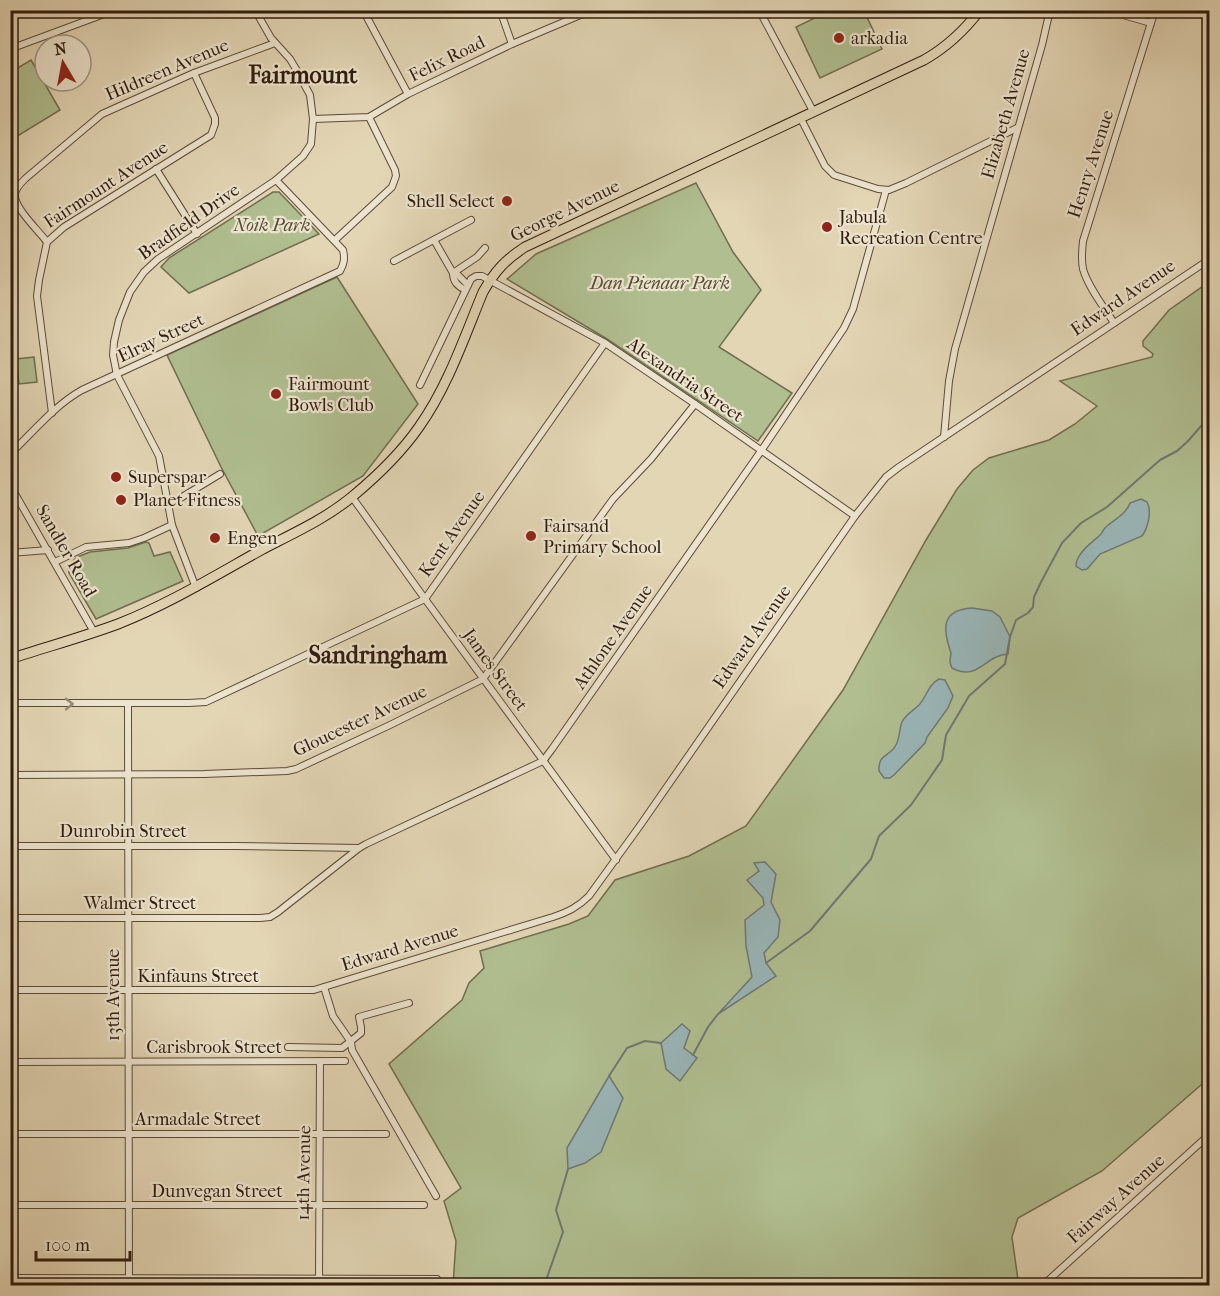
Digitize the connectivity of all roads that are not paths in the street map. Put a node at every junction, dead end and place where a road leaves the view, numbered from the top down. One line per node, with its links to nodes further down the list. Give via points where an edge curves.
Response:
1 (115, 10): 14 (street)
2 (255, 10): 12 (street, Bradfield Drive)
3 (363, 10): 16 (street)
4 (500, 10): 13 (street)
5 (592, 10): 13 (street, Felix Road)
6 (759, 10): 17 (street)
7 (980, 10): 17 (main road, George Avenue, via 958,36 937,52)
8 (1050, 10): 21 (street, Elizabeth Avenue)
9 (1106, 10): 11 (street)
10 (1155, 10): 11 (street, Henry Avenue)
11 (1151, 23): 36 (street, Henry Avenue, via 1083,241 1087,279)
12 (275, 43): 15 (street, Hildreen Avenue); 20 (street, Bradfield Drive, via 303,80 311,98)
13 (512, 44): 16 (street, Felix Road)
14 (11, 47)
15 (194, 73): 22 (street, Fairmount Avenue, via 215,118 214,129 207,139); 29 (street, Hildreen Avenue, via 98,116 19,185 15,194 19,208)
16 (408, 94): 18 (street, Felix Road)
17 (813, 111): 19 (main road, George Avenue)
18 (369, 117): 20 (street, Felix Road); 27 (street, via 395,170 395,181)
19 (800, 117): 24 (street, via 829,172); 34 (main road, George Avenue, via 525,247 499,267)
20 (313, 119): 23 (street, Bradfield Drive, via 309,148)
21 (1017, 128): 24 (street); 42 (street, Elizabeth Avenue, via 955,349)
22 (156, 169): 26 (street); 29 (street, Fairmount Avenue, via 64,227)
23 (276, 180): 26 (street, Bradfield Drive); 27 (street)
24 (886, 190): 43 (street, Athlone Avenue, via 848,323)
25 (471, 220): 28 (street)
26 (197, 234): 38 (street, Bradfield Drive, via 144,272 130,292 114,342)
27 (335, 240): 38 (street, Elray Street, via 345,256 340,271)
28 (434, 240): 32 (street); 33 (street)
29 (47, 242): 41 (street, Fairmount Avenue, via 37,296)
30 (485, 248): 33 (street)
31 (1209, 259): 36 (street, Edward Avenue)
32 (394, 261)
33 (453, 273): 35 (street, via 456,284)
34 (490, 280): 35 (street, via 476,276); 37 (street, Alexandria Street); 47 (main road, George Avenue, via 450,372 419,427)
35 (467, 288): 39 (street)
36 (1114, 323): 42 (street, Edward Avenue)
37 (605, 344): 40 (street, Alexandria Street); 55 (street, Kent Avenue)
38 (117, 375): 41 (street, Elray Street, via 77,393); 48 (street, Bradfield Drive, via 156,448)
39 (420, 385)
40 (695, 404): 43 (street, Alexandria Street); 58 (street, Gloucester Avenue, via 613,499)
41 (52, 413): 44 (street, Elray Street)
42 (944, 437): 49 (street, Edward Avenue, via 886,477)
43 (761, 451): 49 (street, Alexandria Street); 61 (street, Athlone Avenue)
44 (10, 454)
45 (220, 474): 48 (street)
46 (10, 485): 51 (street, Sandler Road)
47 (352, 497): 54 (main road, George Avenue); 55 (street, James Street)
48 (169, 506): 50 (street, Bradfield Drive)
49 (855, 516): 67 (street, Edward Avenue)
50 (172, 525): 53 (street, via 129,543 86,547); 54 (street, Bradfield Drive)
51 (48, 550): 52 (street); 53 (street, Sandler Road)
52 (10, 553)
53 (55, 562): 56 (street, Sandler Road)
54 (197, 585): 56 (main road, George Avenue, via 134,617)
55 (425, 599): 58 (street, James Street); 60 (street, Kent Avenue, via 206,702)
56 (93, 630): 57 (main road, George Avenue)
57 (10, 659)
58 (483, 679): 61 (street, James Street); 63 (street, Gloucester Avenue, via 296,769)
59 (10, 703): 60 (street, Kent Avenue, one-way to 60)
60 (128, 704): 63 (street, 13th Avenue)
61 (543, 761): 66 (street, Athlone Avenue); 67 (street, James Street)
62 (10, 775): 63 (street, Gloucester Avenue)
63 (128, 775): 65 (street, 13th Avenue)
64 (10, 846): 65 (street, Dunrobin Street)
65 (128, 847): 66 (street, Dunrobin Street); 70 (street, 13th Avenue)
66 (359, 848): 68 (street, Athlone Avenue)
67 (616, 860): 71 (street, Edward Avenue, via 589,896 572,910)
68 (270, 917): 70 (street, Walmer Street)
69 (10, 918): 70 (street, Walmer Street)
70 (127, 918): 73 (street, 13th Avenue)
71 (324, 987): 74 (street, Edward Avenue); 76 (street, via 333,1016)
72 (10, 990): 73 (street, Kinfauns Street)
73 (128, 990): 74 (street, Kinfauns Street); 81 (street, 13th Avenue)
74 (314, 990)
75 (410, 1003): 76 (street, via 359,1017 362,1031)
76 (351, 1042): 77 (street, via 342,1048); 87 (street)
77 (288, 1047)
78 (320, 1061): 79 (street, Carisbrook Street); 81 (street, Carisbrook Street); 84 (street, 14th Avenue)
79 (345, 1061)
80 (10, 1062): 81 (street, Carisbrook Street)
81 (128, 1062): 83 (street, 13th Avenue)
82 (10, 1134): 83 (street, Armadale Street)
83 (128, 1134): 84 (street, Armadale Street); 89 (street, 13th Avenue)
84 (320, 1134): 85 (street, Armadale Street); 91 (street, 14th Avenue)
85 (386, 1134)
86 (1209, 1134): 96 (street, Fairway Avenue)
87 (436, 1196)
88 (10, 1205): 89 (street, Dunvegan Street)
89 (128, 1205): 91 (street, Dunvegan Street); 94 (street, 13th Avenue)
90 (424, 1205): 91 (street, Dunvegan Street)
91 (319, 1206): 95 (street, 14th Avenue)
92 (10, 1278): 94 (street)
93 (436, 1279): 95 (street)
94 (129, 1282): 95 (street)
95 (319, 1282)
96 (1042, 1286)

